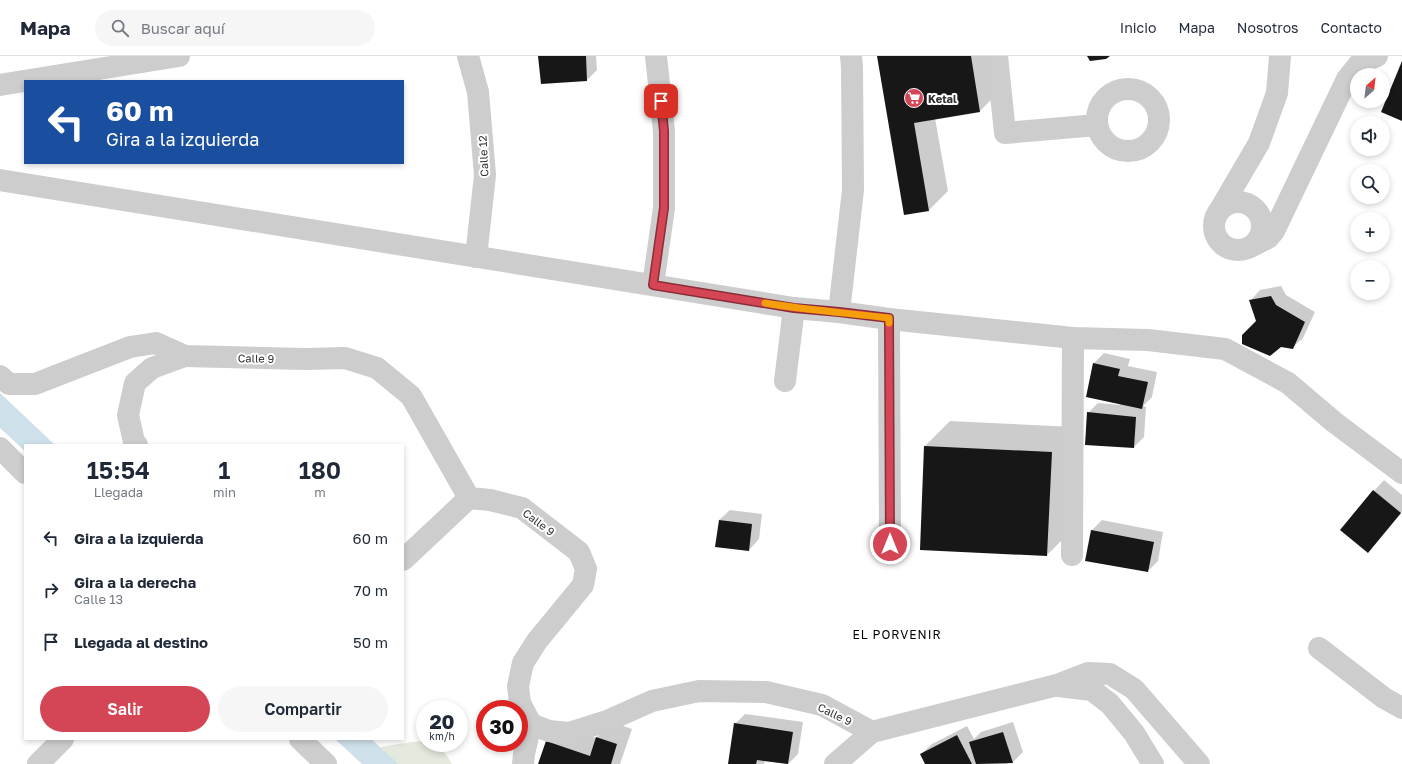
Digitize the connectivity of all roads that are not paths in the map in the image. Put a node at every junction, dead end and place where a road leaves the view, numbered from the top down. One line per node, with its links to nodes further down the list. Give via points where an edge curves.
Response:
1 (179, 56): 8 (street)
2 (468, 56): 18 (street, Calle 12, via 478,92 485,175)
3 (656, 56): 19 (street, via 664,131 664,208)
4 (851, 56): 21 (street, via 853,190)
5 (997, 56): 11 (street, via 1005,133)
6 (1280, 56): 12 (street, via 1277,93 1260,143)
7 (1377, 56): 14 (street, via 1360,63 1347,79)
8 (31, 80)
9 (24, 81): 10 (street)
10 (0, 85)
11 (1097, 125)
12 (1240, 177): 15 (street, via 1240,194); 16 (street)
13 (0, 180): 18 (street)
14 (1287, 202): 15 (street, via 1275,209 1266,210); 17 (street, via 1274,231 1268,238)
15 (1249, 205): 16 (street, via 1237,202); 17 (street, via 1258,212 1262,227 1261,235)
16 (1218, 213): 17 (street, via 1214,228 1221,242 1235,250)
17 (1250, 247)
18 (476, 257): 19 (street)
19 (653, 285): 20 (street)
20 (794, 308): 21 (street); 26 (street)
21 (839, 312): 22 (street)
22 (889, 318): 23 (street); 32 (street)
23 (1073, 338): 30 (street, via 1148,340 1225,349 1288,383 1334,422); 33 (street)
24 (185, 356): 25 (street, Calle 9, via 156,343 130,346 35,384 9,384); 27 (street, via 152,368 136,383 128,415); 31 (street, Calle 9, via 345,358 377,368 411,396)
25 (0, 376)
26 (785, 381)
27 (136, 444)
28 (0, 448): 29 (street)
29 (24, 472)
30 (1402, 473)
31 (469, 498): 34 (street); 37 (street, Calle 9, via 522,508 579,552 586,569 583,585 537,641 523,663)
32 (890, 544)
33 (1072, 555)
34 (404, 559)
35 (1319, 648): 38 (street, via 1384,698)
36 (1057, 685): 41 (street); 48 (street, via 1092,690 1110,704 1134,733); 49 (street, via 1088,673 1110,674 1134,689)
37 (518, 700)
38 (1402, 708)
39 (528, 720): 40 (street, Calle 9)
40 (531, 724): 41 (street, Calle 9, via 549,731 569,732 607,721 652,701 692,692 766,692 822,705); 46 (street)
41 (872, 732): 47 (street)
42 (62, 740): 44 (street)
43 (301, 740): 45 (street)
44 (38, 764)
45 (326, 764)
46 (523, 764)
47 (835, 764)
48 (1153, 764)
49 (1199, 764)

